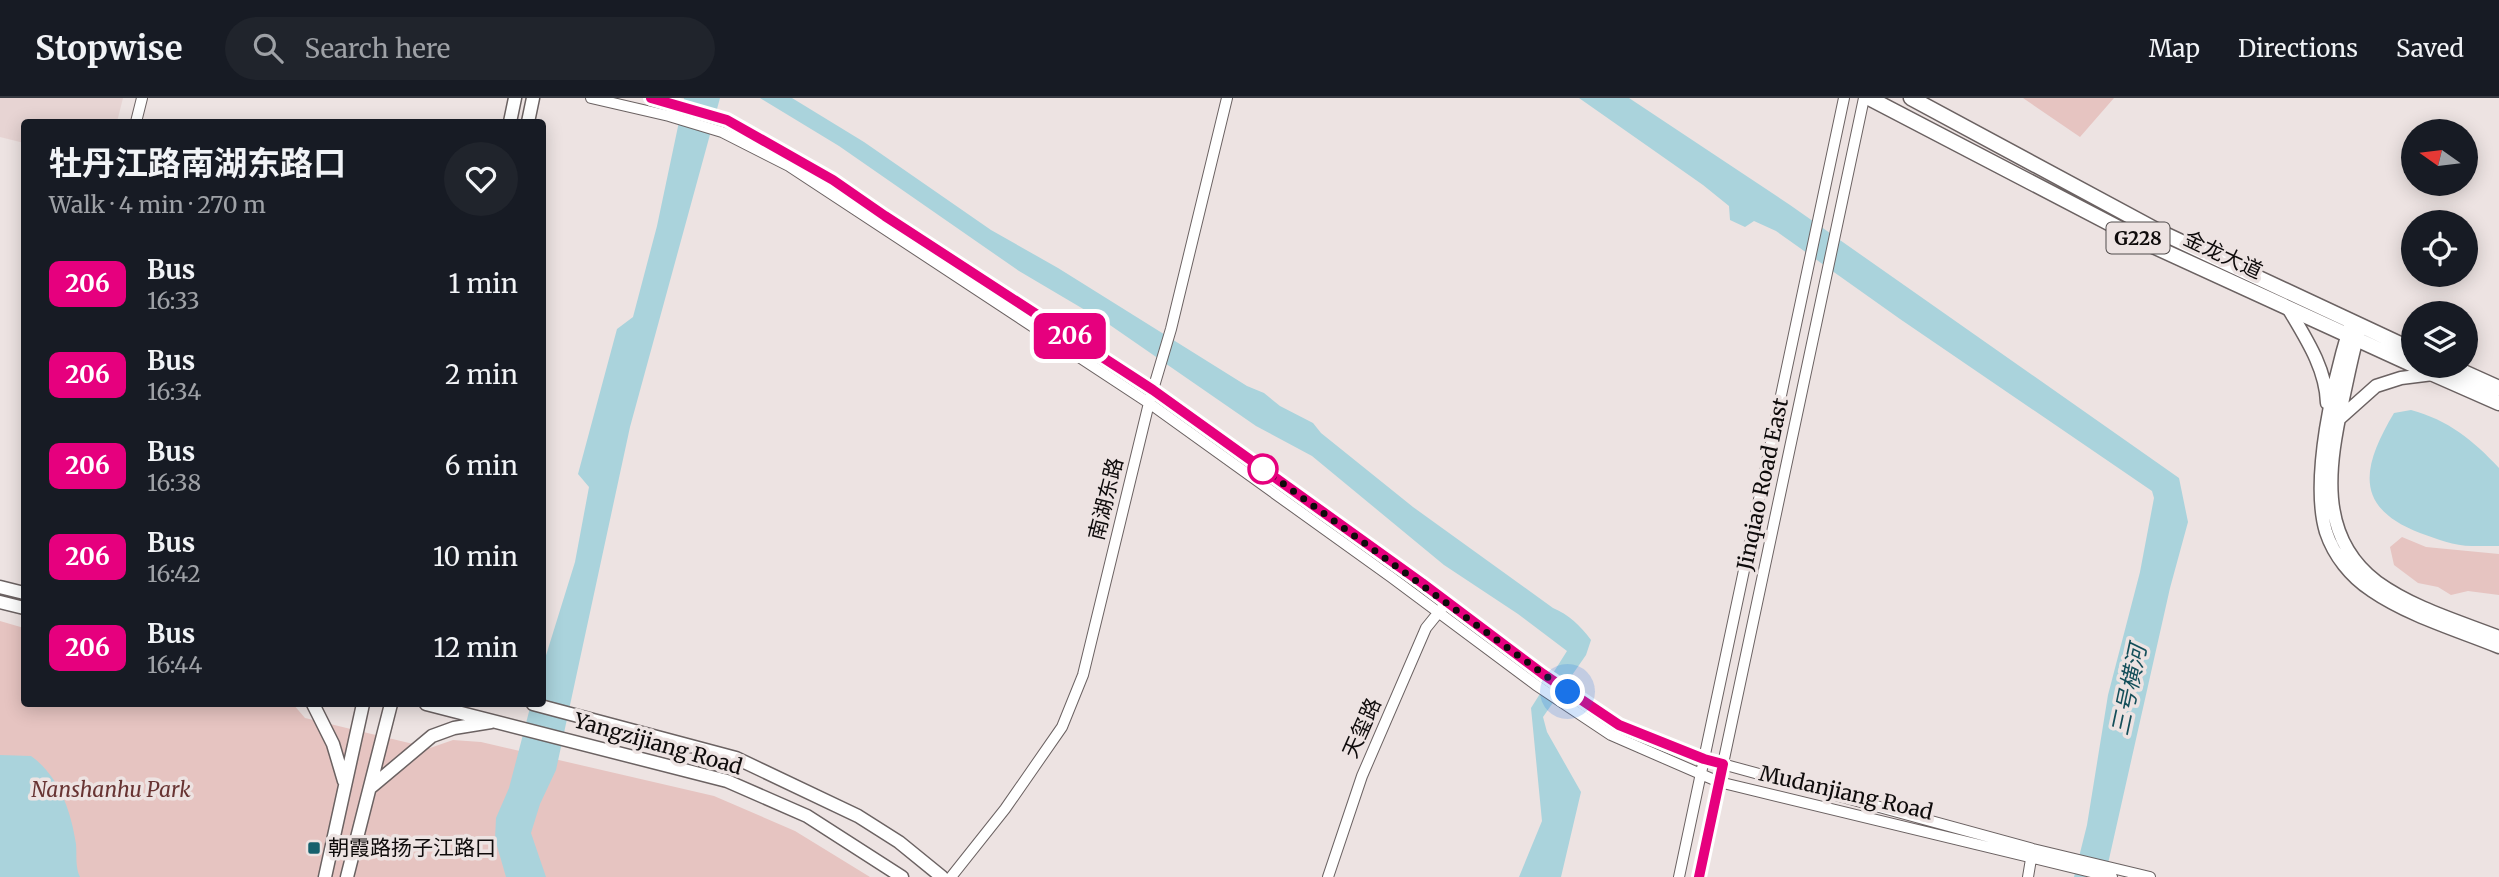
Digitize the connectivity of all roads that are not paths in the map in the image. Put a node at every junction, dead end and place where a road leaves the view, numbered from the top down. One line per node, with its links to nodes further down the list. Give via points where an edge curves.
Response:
1 (142, 98): 10 (street)
2 (515, 98): 11 (main road)
3 (533, 98): 12 (main road)
4 (591, 98): 22 (street, Mudanjiang Road, via 722,132 789,166)
5 (651, 98): 21 (street, Mudanjiang Road, via 727,120 833,180)
6 (1227, 98): 21 (street, 南湖东路)
7 (1844, 98): 39 (street, Jinqiao Road East)
8 (1867, 98): 13 (highway, 金龙大道 / G228, via 2153,246); 40 (street, Jinqiao Road East)
9 (1911, 98): 14 (highway, 金龙大道 / G228)
10 (137, 119)
11 (510, 119)
12 (529, 119)
13 (2288, 307): 14 (highway, 金龙大道 / G228); 24 (main road, via 2316,359)
14 (2354, 330): 15 (highway, 金龙大道 / G228); 16 (highway, 金龙大道 / G228); 24 (main road)
15 (2401, 346)
16 (2401, 357)
17 (2401, 378): 24 (main road, via 2376,386)
18 (2442, 378): 23 (highway, 金龙大道 / G228)
19 (2477, 378): 20 (highway)
20 (2499, 388)
21 (1153, 390): 22 (street, 南湖东路); 28 (street, Mudanjiang Road)
22 (1149, 403): 30 (street, Mudanjiang Road); 51 (street, 南湖东路, via 1083,675 1062,727)
23 (2499, 403)
24 (2334, 422): 31 (main road, via 2332,495 2336,526 2351,555 2376,581 2406,600); 32 (main road, via 2323,451 2321,499 2326,532 2341,564 2370,590 2402,607)
25 (0, 587): 26 (main road)
26 (21, 591)
27 (0, 602): 29 (main road)
28 (1447, 602): 30 (street, 天玺路); 39 (street, Mudanjiang Road, via 1619,725)
29 (21, 607)
30 (1438, 612): 41 (street, Mudanjiang Road, via 1611,735); 52 (street, 天玺路, via 1426,628 1363,776)
31 (2499, 637)
32 (2499, 647)
33 (314, 707): 43 (main road, via 333,744)
34 (362, 707): 43 (main road)
35 (390, 707): 44 (main road)
36 (438, 707): 38 (main road, Yangzijiang Road)
37 (546, 707): 50 (main road, Yangzijiang Road, via 736,758 858,817)
38 (495, 721): 44 (main road, via 432,736); 49 (main road, Yangzijiang Road, via 727,781 807,816)
39 (1704, 759): 40 (street, Mudanjiang Road); 41 (street, Jinqiao Road East)
40 (1723, 764): 42 (street, Jinqiao Road East); 45 (street, Mudanjiang Road)
41 (1700, 774): 42 (street, Mudanjiang Road); 53 (street, Jinqiao Road East)
42 (1719, 782): 45 (street, Mudanjiang Road); 54 (street, Jinqiao Road East)
43 (345, 788): 47 (main road)
44 (370, 788): 48 (main road)
45 (2032, 853): 46 (street, Mudanjiang Road); 55 (street)
46 (2114, 872): 56 (street, Mudanjiang Road)
47 (325, 877)
48 (347, 877)
49 (902, 877)
50 (942, 877)
51 (951, 877)
52 (1328, 877)
53 (1679, 877)
54 (1699, 877)
55 (2028, 877)
56 (2150, 877)

